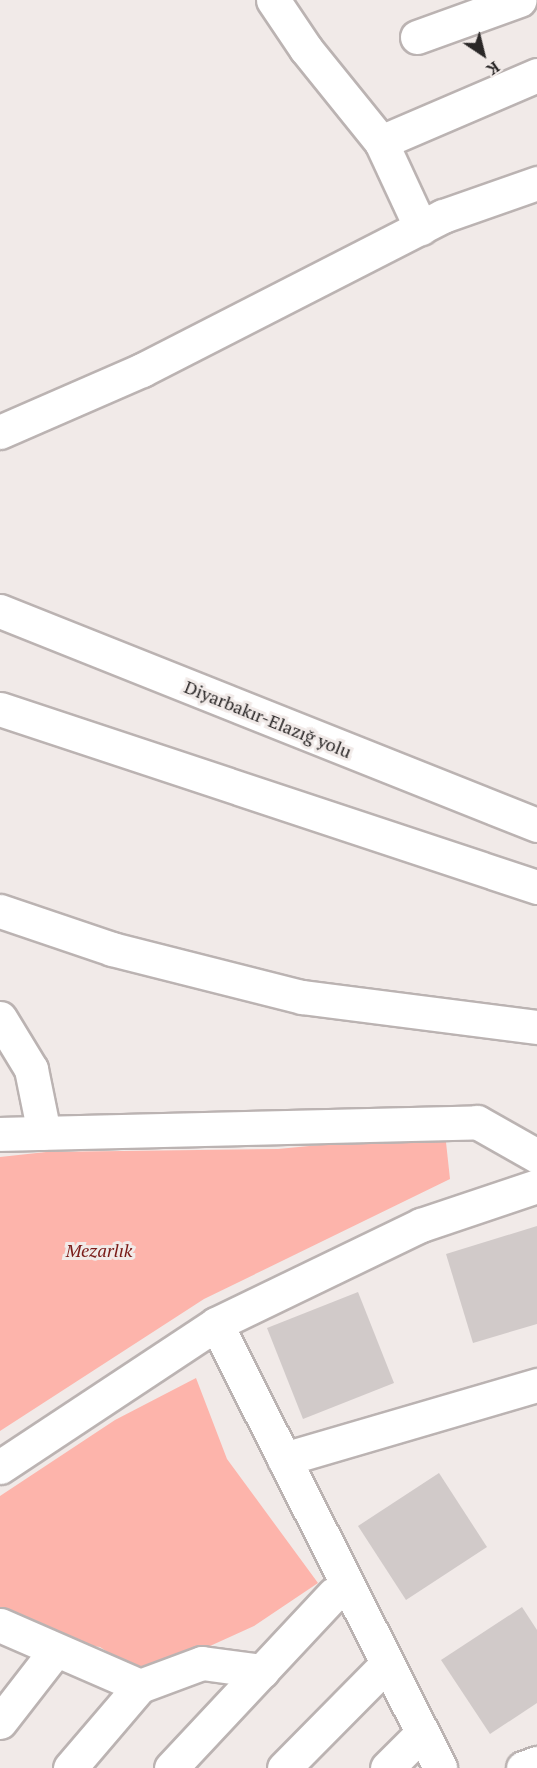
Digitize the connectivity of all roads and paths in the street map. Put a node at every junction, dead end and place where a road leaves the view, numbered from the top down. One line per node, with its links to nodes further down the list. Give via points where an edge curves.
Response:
1 (273, 0): 5 (main road, via 306,49)
2 (520, 0): 3 (main road)
3 (417, 37)
4 (537, 75): 5 (main road)
5 (381, 142): 7 (main road)
6 (537, 183): 7 (main road, via 443,216)
7 (421, 228): 8 (main road, via 142,370)
8 (0, 432)
9 (0, 610): 11 (main road, Diyarbakır-Elazığ yolu)
10 (0, 709): 12 (main road)
11 (537, 825)
12 (537, 887)
13 (0, 911): 15 (main road, via 112,949 302,997)
14 (0, 1017): 16 (main road, via 31,1069)
15 (537, 1027)
16 (44, 1133): 17 (main road); 18 (main road, via 477,1122)
17 (0, 1134)
18 (537, 1156)
19 (537, 1186): 20 (main road, via 421,1225)
20 (216, 1324): 22 (main road); 23 (main road)
21 (537, 1385): 22 (main road)
22 (285, 1459): 27 (main road)
23 (0, 1467)
24 (334, 1594): 28 (main road)
25 (0, 1625): 26 (main road)
26 (55, 1651): 29 (main road); 30 (main road)
27 (387, 1664): 31 (main road); 35 (main road)
28 (262, 1671): 29 (main road, via 202,1663); 34 (main road)
29 (140, 1686): 33 (main road)
30 (0, 1722)
31 (422, 1733): 36 (main road); 37 (main road)
32 (537, 1763): 38 (main road)
33 (70, 1768)
34 (171, 1768)
35 (284, 1768)
36 (387, 1768)
37 (440, 1768)
38 (523, 1768)

